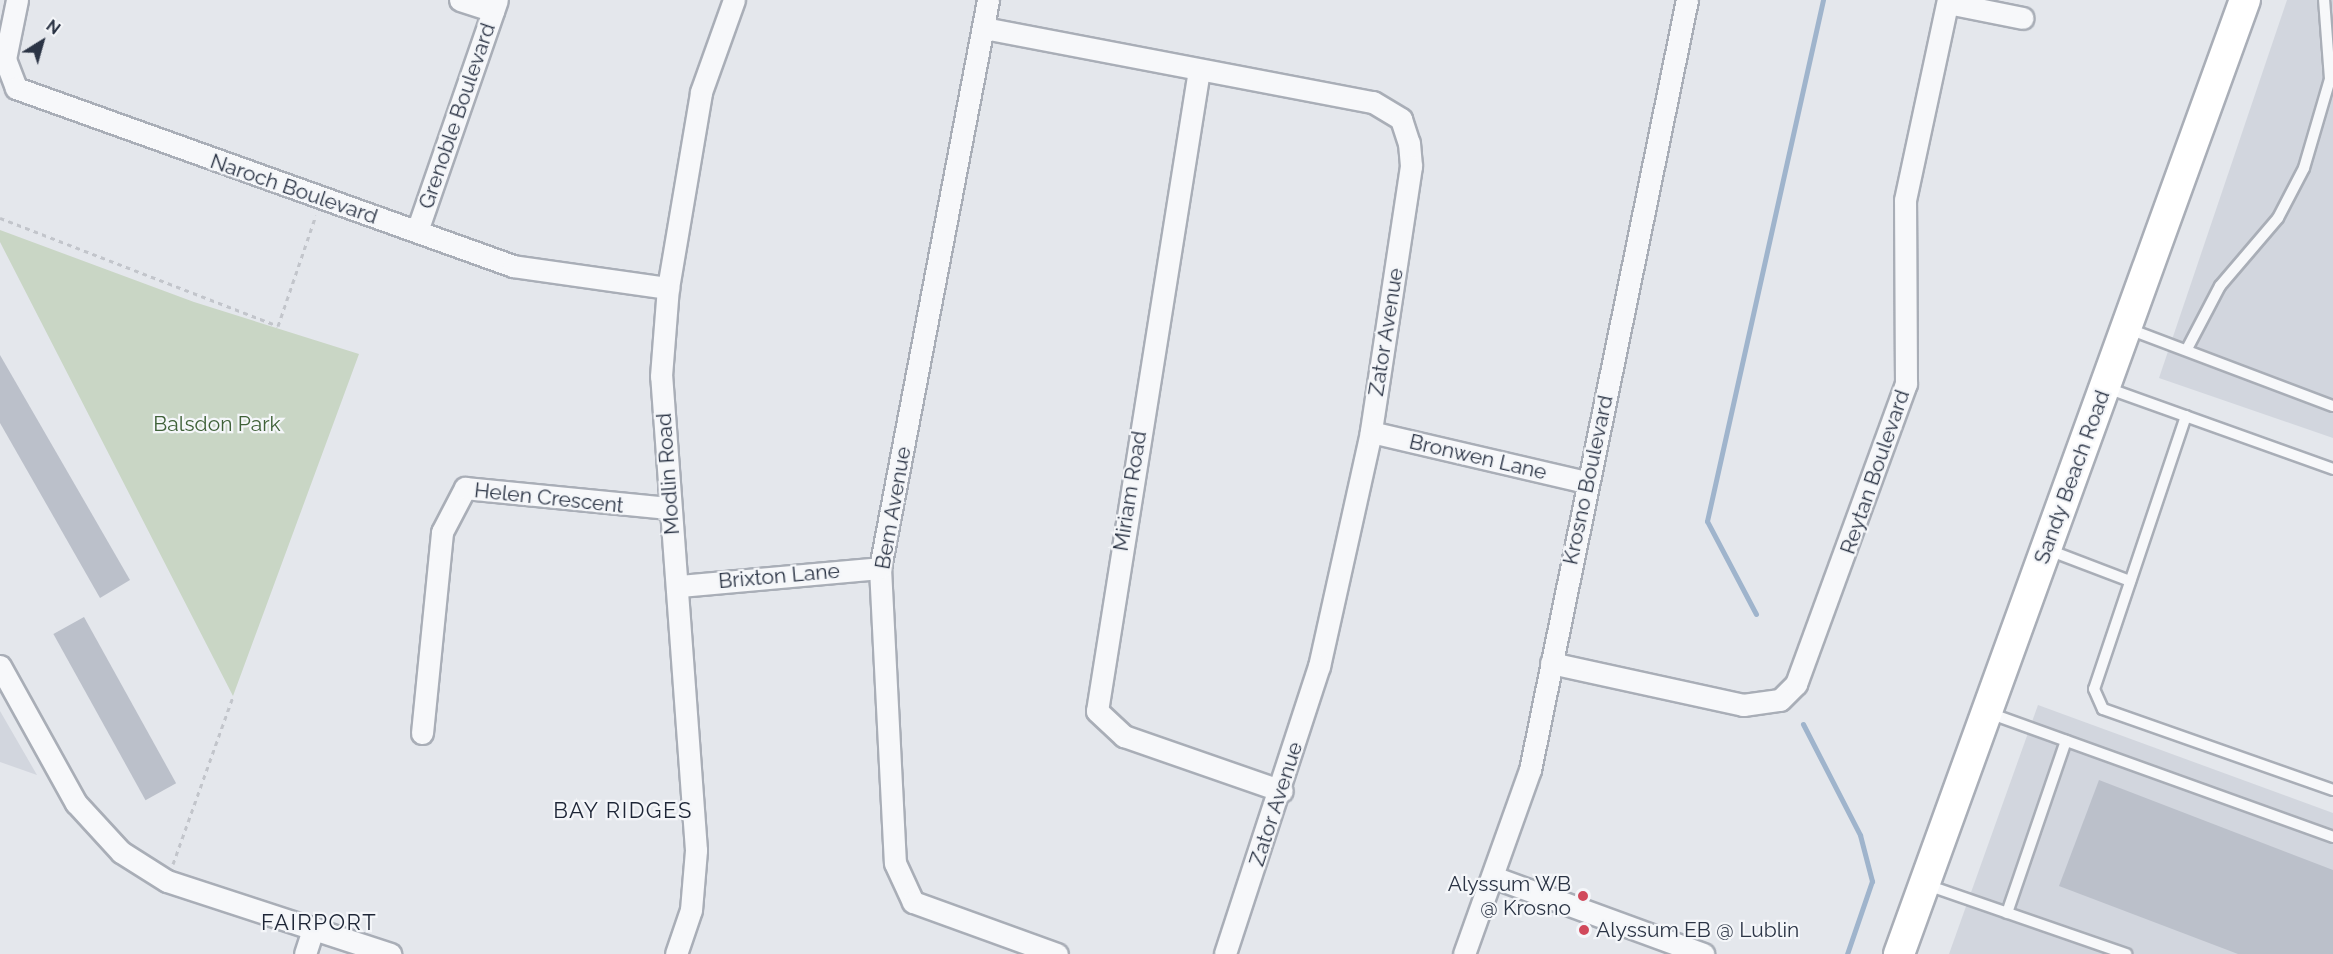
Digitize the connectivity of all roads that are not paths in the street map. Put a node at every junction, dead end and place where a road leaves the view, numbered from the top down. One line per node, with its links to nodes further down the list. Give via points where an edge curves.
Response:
1 (17, 0): 13 (street, Naroch Boulevard, via 5,59 16,88)
2 (460, 0): 9 (street)
3 (734, 0): 14 (street, Modlin Road, via 701,92)
4 (988, 0): 11 (street, Bem Avenue)
5 (1687, 0): 22 (street, Krosno Boulevard)
6 (2245, 0): 15 (street, Sandy Beach Road)
7 (2324, 0): 16 (lane, via 2330,79 2304,168 2278,218 2220,286)
8 (1948, 2): 10 (street); 28 (street, Reytan Boulevard, via 1905,200 1906,384 1797,684 1780,700 1743,705)
9 (495, 6): 13 (street, Grenoble Boulevard)
10 (2024, 18)
11 (984, 28): 12 (street, Zator Avenue); 25 (street, Bem Avenue)
12 (1199, 70): 20 (street, Zator Avenue, via 1373,102 1401,119 1411,166); 34 (street, Miriam Road, via 1096,711 1124,736)
13 (417, 231): 14 (street, Naroch Boulevard, via 513,266)
14 (668, 288): 23 (street, Modlin Road, via 661,376)
15 (2126, 327): 16 (lane); 17 (street, Sandy Beach Road)
16 (2187, 349): 18 (lane)
17 (2104, 387): 19 (lane); 24 (street, Sandy Beach Road)
18 (2333, 406)
19 (2186, 416): 21 (lane); 26 (lane)
20 (1371, 432): 22 (street, Bronwen Lane); 34 (street, Zator Avenue, via 1319,666)
21 (2333, 470)
22 (1586, 482): 28 (street, Krosno Boulevard)
23 (668, 508): 27 (street, Modlin Road); 31 (street, Helen Crescent, via 465,488 442,531)
24 (2046, 549): 26 (lane); 30 (street, Sandy Beach Road)
25 (880, 568): 27 (street, Brixton Lane); 43 (street, Bem Avenue, via 895,862 913,902)
26 (2130, 580): 33 (lane, via 2094,689 2103,709)
27 (678, 586): 42 (street, Modlin Road, via 696,850 691,910)
28 (1551, 663): 36 (street, Krosno Boulevard, via 1530,770)
29 (0, 666): 39 (street, via 76,803 121,852 167,881)
30 (1986, 712): 32 (lane); 37 (street, Sandy Beach Road)
31 (422, 733)
32 (2066, 741): 35 (lane); 38 (lane)
33 (2333, 790)
34 (1282, 791): 44 (street, Zator Avenue)
35 (2333, 837)
36 (1493, 877): 45 (street, Krosno Boulevard); 46 (street)
37 (1924, 884): 38 (lane); 47 (street, Sandy Beach Road)
38 (2007, 913): 48 (lane)
39 (314, 927): 40 (street); 41 (street)
40 (305, 954)
41 (390, 954)
42 (676, 954)
43 (1057, 954)
44 (1225, 954)
45 (1464, 954)
46 (1702, 954)
47 (1899, 954)
48 (2126, 954)

